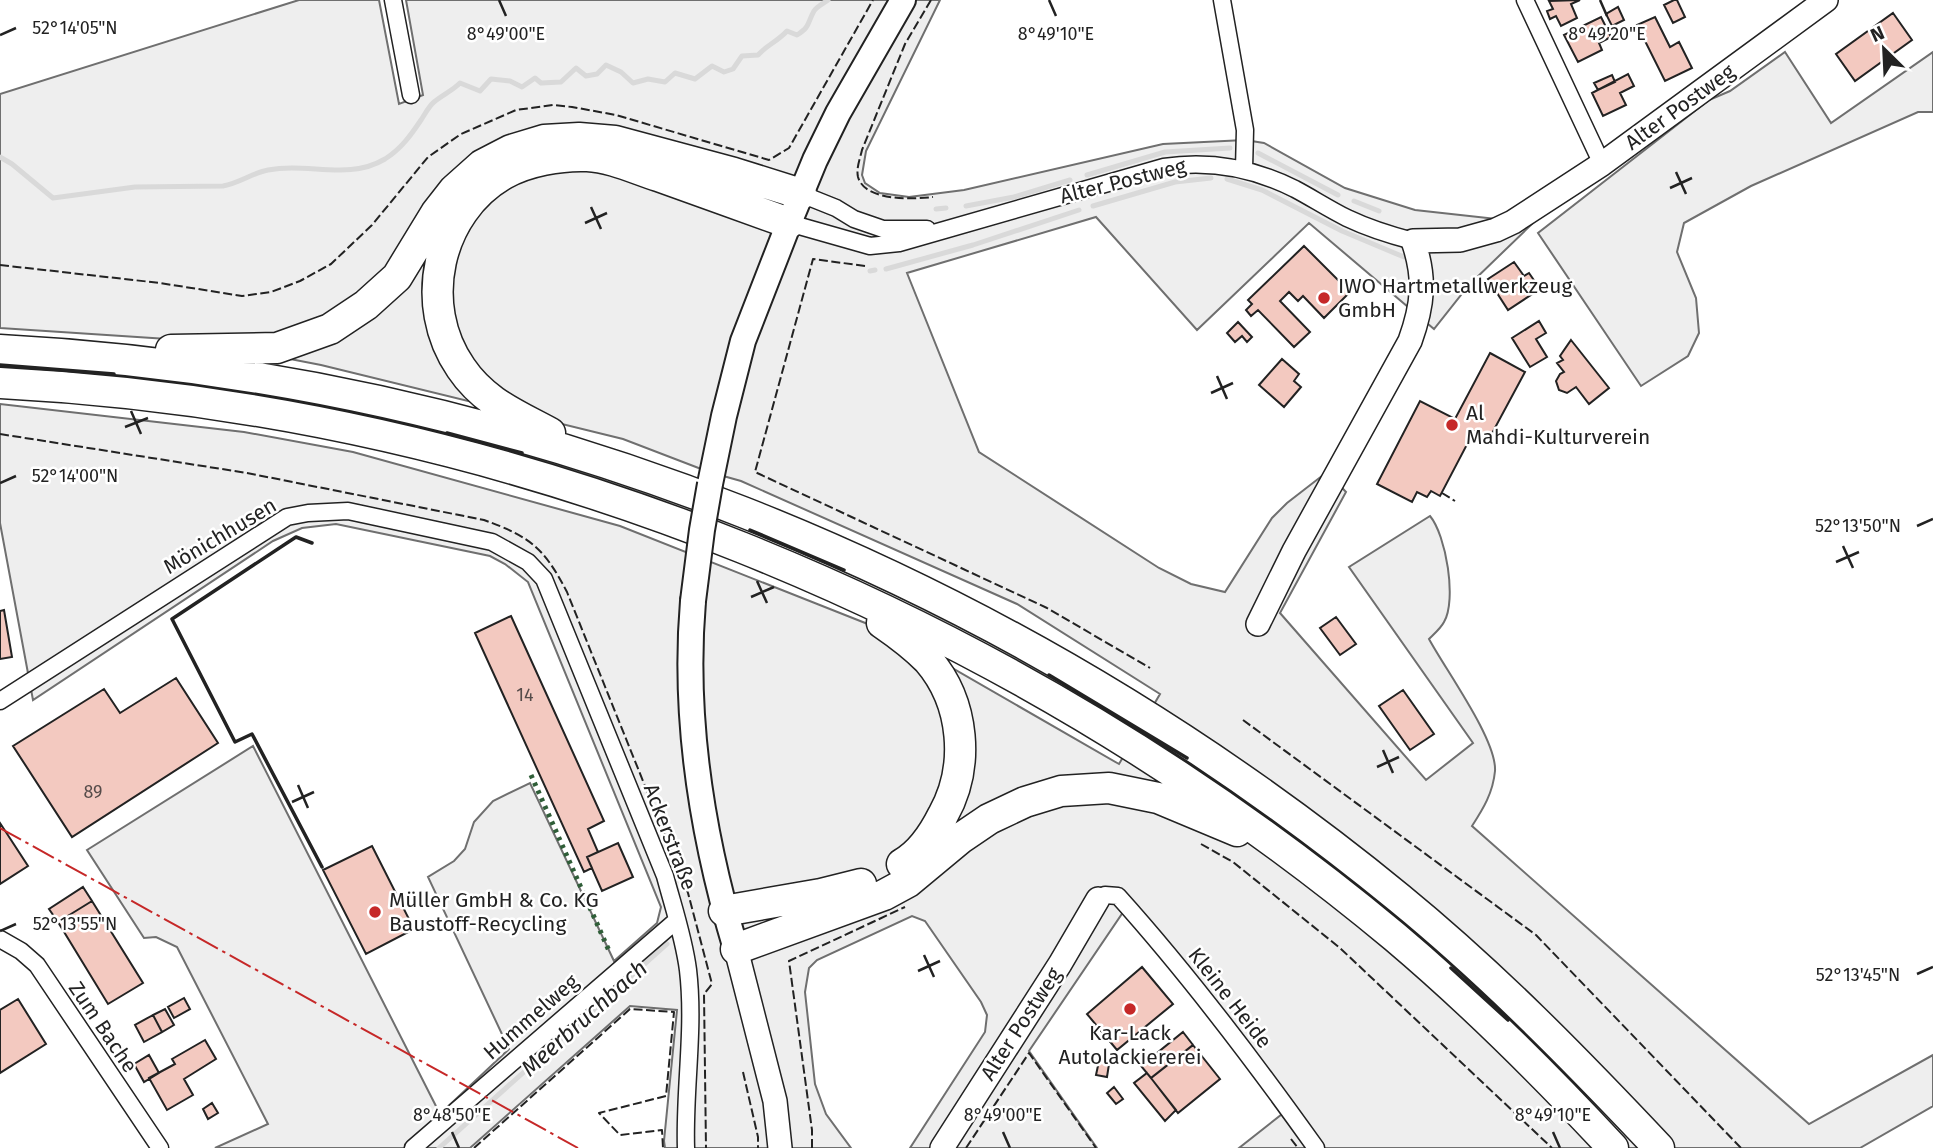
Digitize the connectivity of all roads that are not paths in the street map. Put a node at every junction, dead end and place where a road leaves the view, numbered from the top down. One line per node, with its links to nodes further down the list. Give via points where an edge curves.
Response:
1 (393, 0): 6 (street)
2 (903, 0): 9 (main road, via 838,113)
3 (1222, 0): 8 (street, via 1245,130)
4 (1525, 0): 7 (street)
5 (1826, 0): 7 (street, Alter Postweg)
6 (411, 95)
7 (1602, 164): 12 (street, Alter Postweg, via 1496,230 1460,240)
8 (1244, 169): 11 (street, Alter Postweg, via 1193,163 1164,167); 12 (street, Alter Postweg, via 1294,189 1346,218)
9 (801, 194): 10 (main road); 11 (street, Alter Postweg, via 883,229); 14 (highway, via 615,141 544,140 511,150 472,173 436,213 397,277 366,305 330,328 277,348)
10 (789, 223): 11 (street, Alter Postweg, via 870,246); 16 (highway, via 587,156 530,164 504,174 460,213 441,253 437,308 441,329 460,368 487,399); 23 (main road, bridge, via 743,341 702,530 693,601 689,648 694,757 705,835)
11 (947, 229)
12 (1413, 241): 19 (street, via 1422,282 1410,341)
13 (0, 350): 14 (highway)
14 (50, 353): 16 (highway, via 203,369 351,395)
15 (0, 383): 18 (highway, via 168,398 333,425 458,453 636,508)
16 (596, 458): 34 (highway, via 788,529 886,572 1007,634 1167,727 1321,835 1402,900 1572,1056)
17 (528, 562): 20 (street, Mönichhusen, via 492,542 348,511 287,517); 24 (street, Ackerstraße, via 544,579 665,876)
18 (818, 579): 21 (highway, via 999,667 1082,714); 23 (highway, via 904,638 929,662 950,696 961,739 954,795 933,833 907,862 870,882)
19 (1258, 624)
20 (0, 701)
21 (1290, 853): 26 (highway, via 1158,798 1109,788 1060,791 989,819 908,882 884,895); 33 (highway, via 1397,939 1496,1029)
22 (1098, 899): 31 (street, Alter Postweg); 32 (street, Kleine Heide, via 1118,896 1152,934)
23 (724, 911): 26 (main road)
24 (677, 920): 28 (street, Hummelweg); 29 (street, Ackerstraße, via 688,968 690,1007)
25 (1, 939): 27 (street, Zum Bache, via 37,965)
26 (736, 949): 30 (street, via 772,1087)
27 (160, 1148)
28 (413, 1148)
29 (686, 1148)
30 (780, 1148)
31 (942, 1148)
32 (1315, 1148)
33 (1613, 1148)
34 (1658, 1148)

